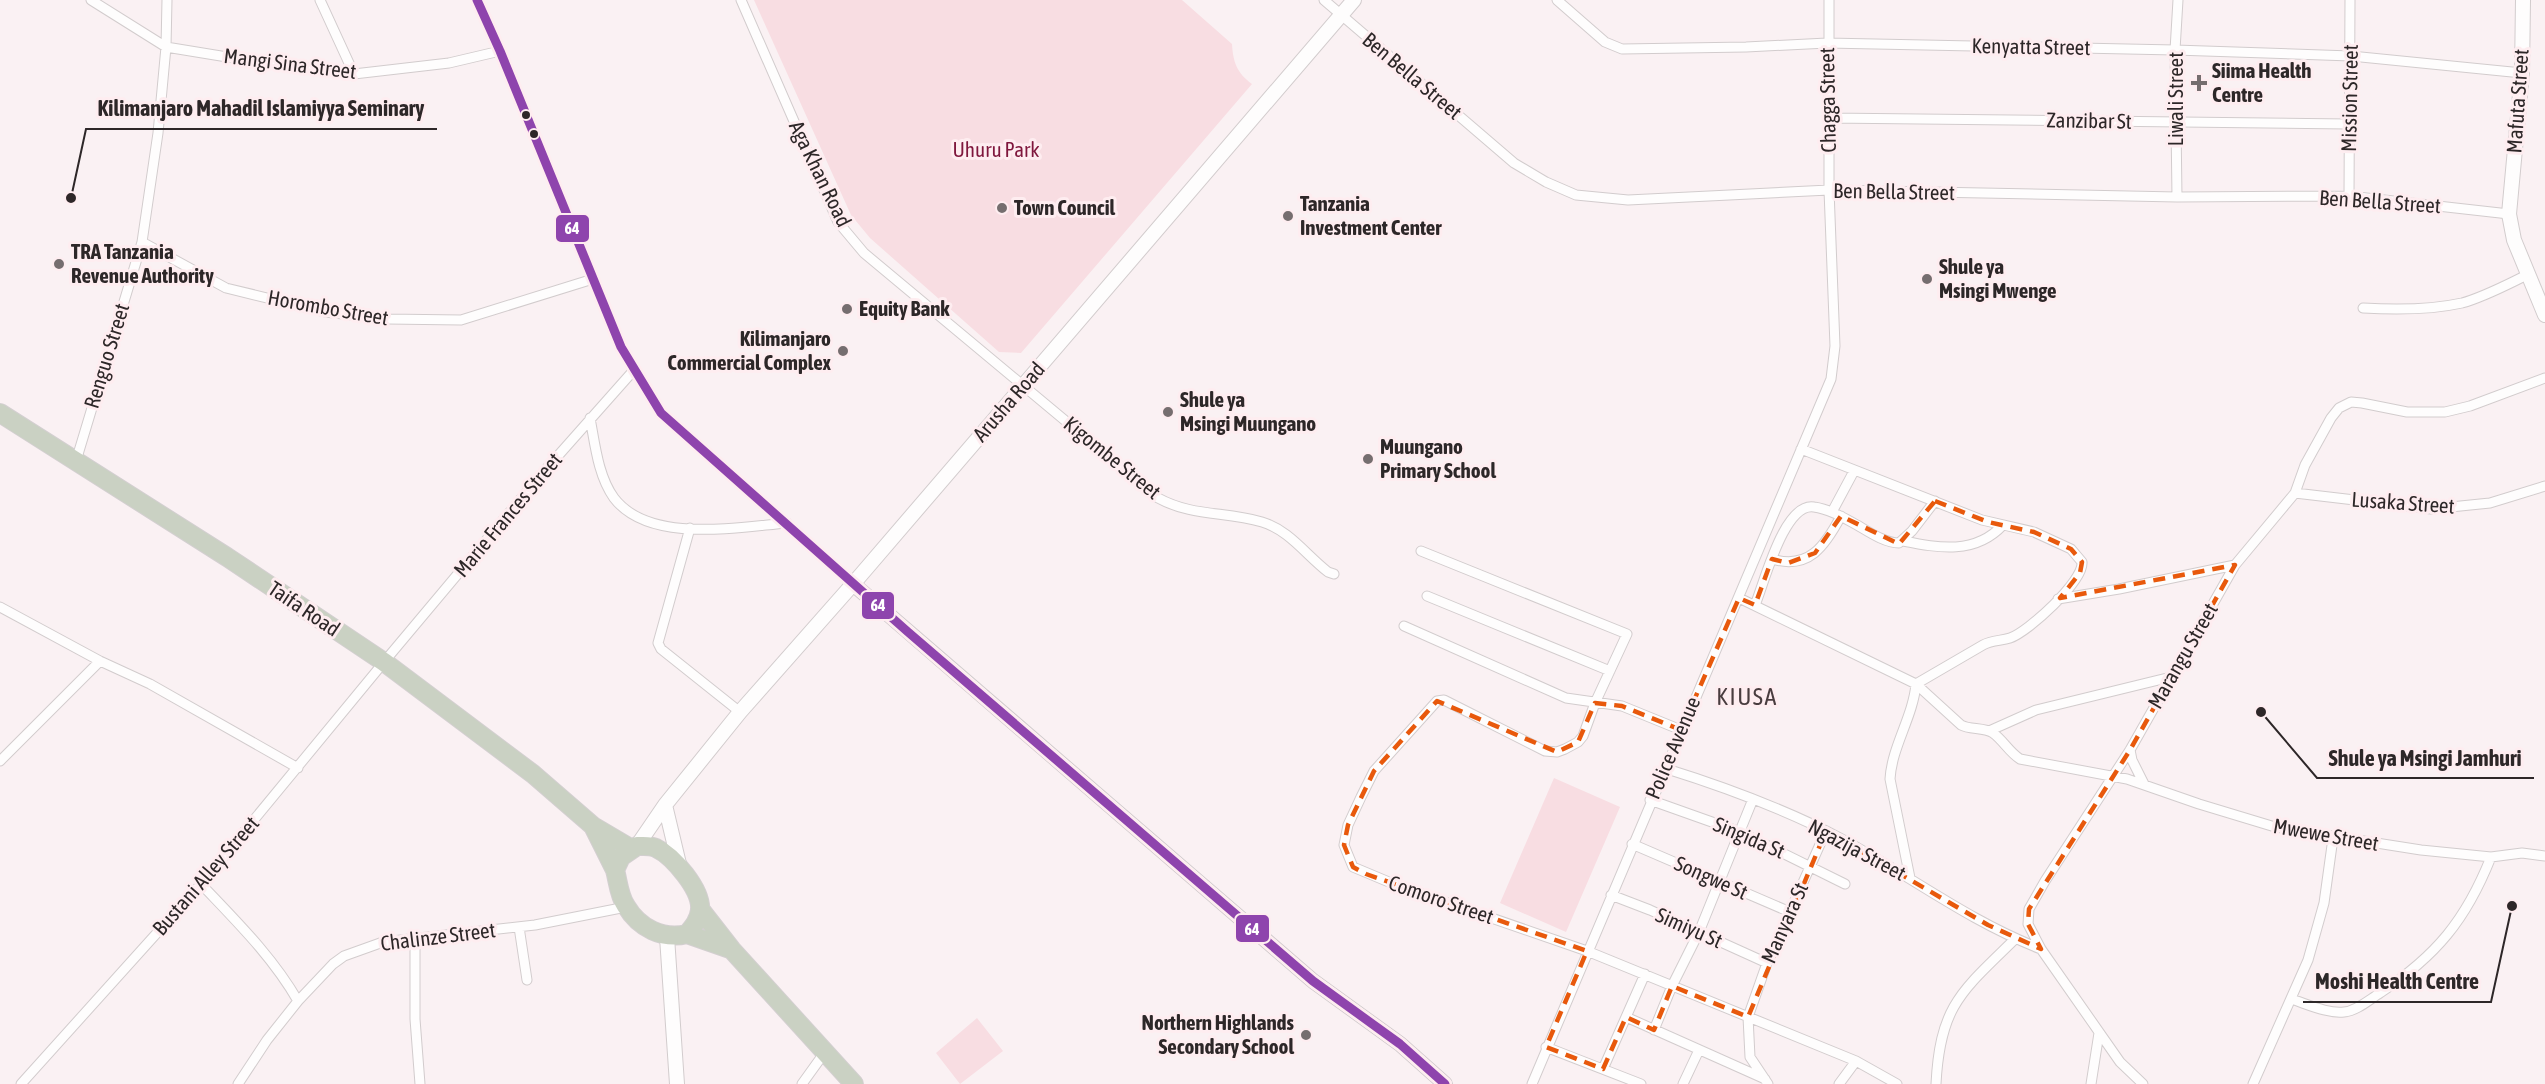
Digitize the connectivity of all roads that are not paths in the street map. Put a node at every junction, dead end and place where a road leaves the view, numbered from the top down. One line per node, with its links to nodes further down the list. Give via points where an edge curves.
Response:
1 (91, 0): 15 (street, Mangi Sina Street)
2 (167, 0): 15 (street, Renguo Street)
3 (320, 0): 19 (street)
4 (477, 0): 17 (street)
5 (741, 0): 36 (street, Aga Khan Road, via 838,222 864,253)
6 (1324, 0): 13 (street, Ben Bella Street)
7 (1354, 0): 13 (main road, Arusha Road)
8 (1557, 0): 14 (street, Kenyatta Street, via 1605,42 1622,49)
9 (1829, 0): 14 (street, Chagga Street)
10 (2178, 0): 16 (street, Liwali Street)
11 (2350, 0): 18 (street, Mission Street)
12 (2523, 0): 20 (main road, Mafuta Street)
13 (1341, 15): 24 (street, Ben Bella Street, via 1514,163 1576,195 1628,200); 36 (main road, Arusha Road)
14 (1827, 43): 16 (street, Kenyatta Street); 21 (street, Chagga Street)
15 (166, 47): 19 (street, Mangi Sina Street); 28 (street, Renguo Street)
16 (2175, 50): 18 (street, Kenyatta Street); 22 (street, Liwali Street)
17 (500, 51): 19 (street, Mangi Sina Street, via 449,63); 30 (street)
18 (2351, 56): 20 (street, Kenyatta Street); 23 (street, Mission Street)
19 (354, 74)
20 (2522, 74): 27 (main road, Mafuta Street)
21 (1829, 118): 22 (street, Zanzibar St); 24 (street, Chagga Street)
22 (2177, 122): 23 (street, Zanzibar St); 26 (street, Liwali Street)
23 (2349, 124): 25 (street, Mission Street)
24 (1829, 190): 26 (street, Ben Bella Street); 35 (street, Chagga Street, via 1835,346)
25 (2349, 196): 26 (street, Ben Bella Street); 27 (street, Ben Bella Street)
26 (2177, 197)
27 (2509, 208): 29 (main road, Mafuta Street, via 2514,240)
28 (142, 242): 30 (street, Horombo Street, via 226,288 325,312 387,319 461,321); 40 (street, Renguo Street)
29 (2527, 275): 31 (street, via 2457,304 2414,309); 32 (main road, Mafuta Street)
30 (593, 279): 33 (street)
31 (2363, 308)
32 (2545, 312)
33 (634, 370): 38 (street, Marie Frances Street); 46 (street, via 661,413)
34 (2545, 378): 43 (street, Marangu Street, via 2445,412 2407,412 2362,403 2344,405 2331,418 2315,446)
35 (1831, 379): 39 (street, Police Avenue)
36 (1024, 385): 53 (street, Kigombe Street, via 1158,498 1190,511 1273,526); 54 (main road, Arusha Road)
37 (0, 413): 40 (highway, Taifa Road)
38 (590, 418): 48 (street, via 597,457 614,497 641,518); 62 (street, Marie Frances Street)
39 (1801, 449): 41 (street); 56 (street, Police Avenue)
40 (76, 461): 62 (highway, Taifa Road)
41 (1854, 471): 44 (street); 45 (street)
42 (2545, 486): 43 (street, Lusaka Street, via 2490,503 2430,509)
43 (2295, 493): 52 (street, Marangu Street)
44 (1935, 501): 47 (street); 49 (street)
45 (1836, 514): 49 (street, via 1887,540); 51 (street, via 1828,539 1815,553 1788,563); 51 (street, via 1809,507 1796,513)
46 (787, 523): 48 (street); 54 (street)
47 (2003, 525): 49 (street, via 1992,537 1972,545); 57 (street, via 2034,531 2077,555 2082,566 2080,573)
48 (690, 528): 67 (street, via 658,643)
49 (1902, 541)
50 (1421, 551): 63 (street, via 1627,634)
51 (1772, 559): 58 (street)
52 (2235, 565): 57 (street); 64 (street, Marangu Street)
53 (1334, 574)
54 (854, 585): 67 (main road, Arusha Road); 129 (main road, via 1313,981 1400,1044)
55 (1427, 596): 63 (street)
56 (1739, 598): 58 (street); 68 (street, Police Avenue)
57 (2058, 598): 65 (street, via 2012,637 1995,639)
58 (1755, 605): 65 (street)
59 (0, 607): 61 (street)
60 (1404, 626): 66 (street, via 1566,698)
61 (100, 661): 71 (street); 72 (street, via 150,684)
62 (384, 662): 72 (street, Bustani Alley Street); 79 (highway, Taifa Road, via 533,774)
63 (1610, 671): 66 (street)
64 (2171, 677): 69 (street, via 2036,710); 70 (street, Marangu Street)
65 (1916, 684): 69 (street, via 1961,725); 90 (street, via 1890,779)
66 (1595, 703): 68 (street, via 1622,706); 106 (street, Comoro Street, via 1583,736 1573,746 1557,752 1545,751 1444,700 1437,701 1374,771 1348,825 1344,846 1353,867 1366,874)
67 (740, 712): 78 (main road, Arusha Road)
68 (1681, 730): 73 (street, Police Avenue)
69 (1989, 731): 74 (street, Mwewe Street, via 2020,759)
70 (2130, 750): 74 (street, Marangu Street); 75 (street)
71 (0, 761)
72 (298, 768): 92 (street, Bustani Alley Street)
73 (1664, 768): 76 (street, Ngazija Street); 77 (street, Police Avenue)
74 (2113, 777): 75 (street, Mwewe Street); 104 (street, Marangu Street, via 2029,909 2028,924)
75 (2144, 784): 82 (street, Mwewe Street, via 2275,827)
76 (1754, 799): 80 (street, Ngazija Street); 81 (street)
77 (1650, 801): 81 (street, Singida St); 83 (street, Police Avenue)
78 (665, 805): 84 (main road, Arusha Road); 88 (main road)
79 (593, 826): 84 (highway, Taifa Road); 89 (highway, Taifa Road)
80 (1826, 831): 87 (street, Manyara St); 90 (street, Ngazija Street)
81 (1740, 832): 87 (street, Singida St); 91 (street)
82 (2333, 838): 86 (street, Mwewe Street); 111 (street, via 2316,934)
83 (1632, 844): 91 (street, Songwe St); 94 (street, Police Avenue)
84 (635, 847): 88 (highway, via 654,847); 89 (highway, via 621,857)
85 (2545, 856): 86 (street, Mwewe Street, via 2522,853)
86 (2491, 857): 111 (street, via 2445,939 2395,983 2348,1012)
87 (1810, 866): 93 (street, Singida St); 97 (street, Manyara St)
88 (680, 868): 96 (highway, via 691,883)
89 (615, 870): 95 (highway)
90 (1910, 878): 103 (street, Ngazija Street)
91 (1720, 881): 97 (street, Songwe St); 99 (street)
92 (201, 884): 112 (street, via 266,954); 123 (street, Bustani Alley Street)
93 (1845, 884)
94 (1611, 895): 99 (street, Simiyu St); 106 (street, Police Avenue)
95 (626, 907): 98 (street, Chalinze Street); 101 (highway, via 649,929)
96 (700, 909): 100 (highway); 105 (highway)
97 (1790, 912): 107 (street, Manyara St)
98 (519, 927): 102 (street, Chalinze Street); 109 (street)
99 (1699, 932): 107 (street, Simiyu St); 110 (street)
100 (687, 934): 101 (highway); 105 (highway)
101 (667, 937): 126 (main road)
102 (415, 938): 112 (street, Chalinze Street, via 383,942 344,956); 125 (street)
103 (2015, 939): 104 (street, Ngazija Street); 135 (street, via 1970,982 1951,1009 1941,1040)
104 (2041, 949): 116 (street, Marangu Street)
105 (732, 950): 119 (highway)
106 (1587, 951): 108 (street, Comoro Street); 117 (street, Police Avenue)
107 (1767, 963): 114 (street, Manyara St)
108 (1645, 974): 110 (street, Comoro Street); 113 (street)
109 (527, 980)
110 (1672, 986): 114 (street, Comoro Street); 115 (street)
111 (2291, 999): 138 (street)
112 (298, 1001): 124 (street, Chalinze Street)
113 (1626, 1017): 115 (street); 121 (street)
114 (1748, 1017): 120 (street, Comoro Street); 122 (street, via 1750,1057)
115 (1654, 1030): 118 (street)
116 (2099, 1033): 136 (street); 137 (street, Marangu Street, via 2129,1073)
117 (1546, 1047): 121 (street); 130 (street, Police Avenue)
118 (1699, 1050): 122 (street); 132 (street)
119 (825, 1051): 127 (street); 128 (highway)
120 (1856, 1061): 133 (street); 134 (street, Comoro Street)
121 (1603, 1069): 131 (street)
122 (1767, 1082)
123 (21, 1084)
124 (238, 1084)
125 (420, 1084)
126 (677, 1084)
127 (802, 1084)
128 (854, 1084)
129 (1445, 1084)
130 (1532, 1084)
131 (1641, 1084)
132 (1683, 1084)
133 (1839, 1084)
134 (1897, 1084)
135 (1936, 1084)
136 (2091, 1084)
137 (2143, 1084)
138 (2253, 1084)

